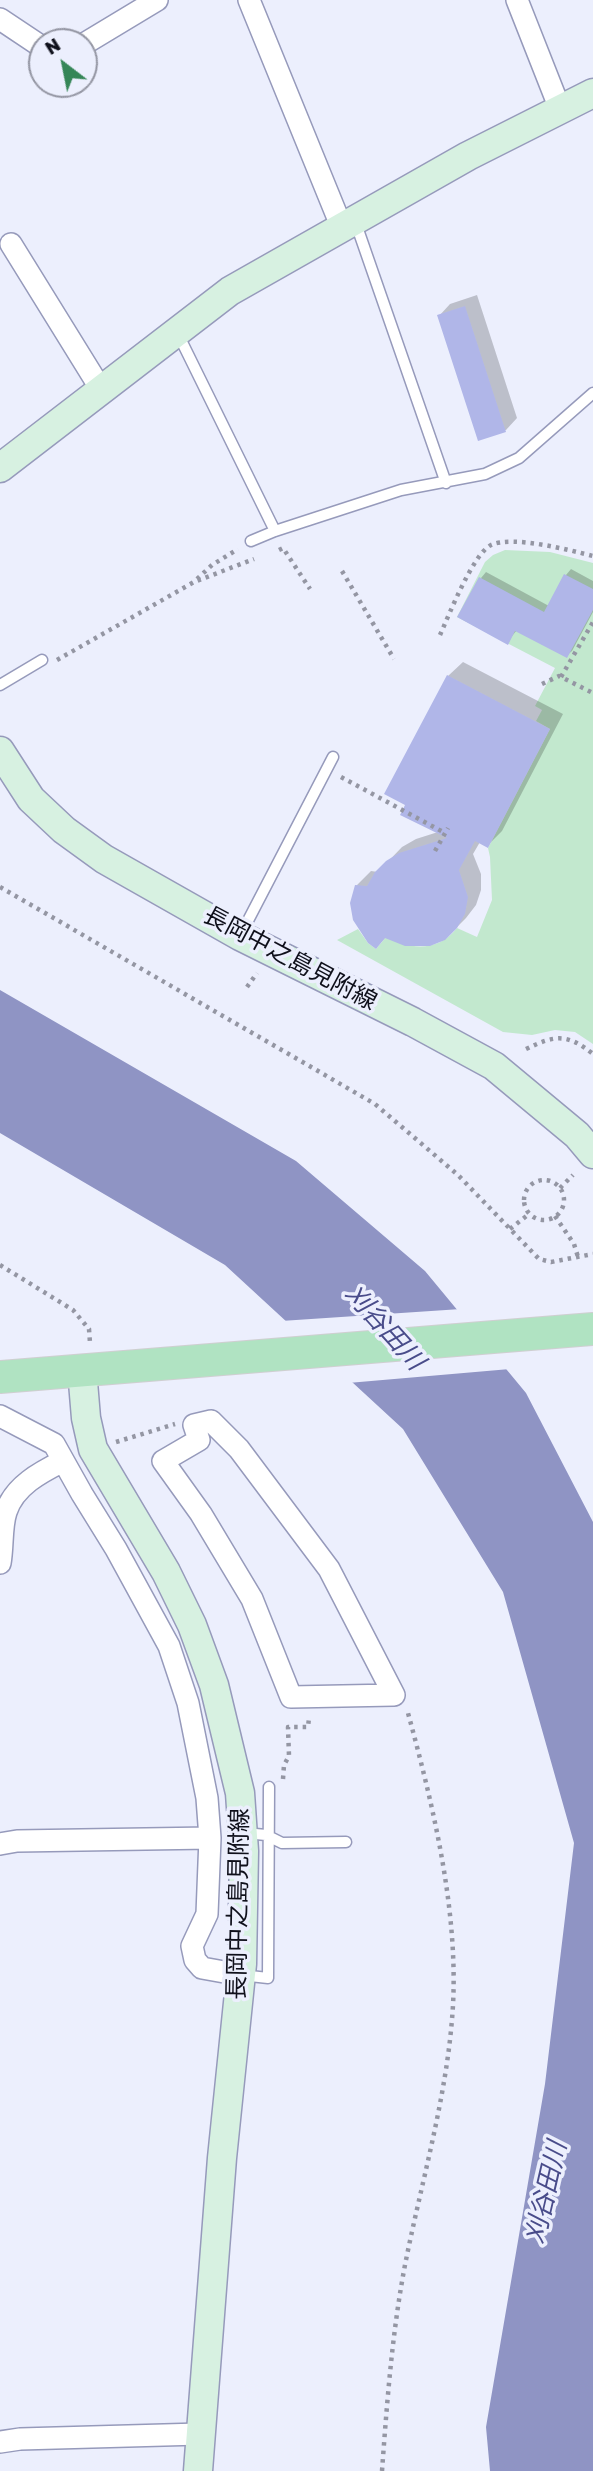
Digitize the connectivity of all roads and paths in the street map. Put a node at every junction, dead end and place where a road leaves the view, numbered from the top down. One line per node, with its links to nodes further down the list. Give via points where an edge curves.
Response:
1 (157, 0): 5 (street)
2 (249, 0): 9 (street)
3 (517, 0): 8 (street)
4 (0, 19): 6 (street)
5 (98, 36)
6 (28, 38)
7 (593, 93): 8 (main road)
8 (560, 109): 9 (main road)
9 (349, 225): 11 (main road, via 230,291); 15 (lane)
10 (11, 244): 12 (street)
11 (176, 332): 12 (main road); 16 (lane)
12 (102, 391): 14 (main road)
13 (593, 393): 15 (lane, via 519,458 485,474)
14 (0, 468)
15 (446, 483): 16 (lane, via 401,490)
16 (275, 531): 17 (lane)
17 (251, 541): 22 (path)
18 (271, 553): 23 (path, via 283,548)
19 (593, 556): 25 (path, via 543,544 491,545 475,562)
20 (258, 558): 22 (path)
21 (342, 571): 26 (path)
22 (194, 582): 27 (path, via 54,661)
23 (310, 589)
24 (593, 622): 28 (path)
25 (440, 635)
26 (394, 659)
27 (42, 660): 30 (lane)
28 (561, 677): 29 (path); 31 (path)
29 (542, 684)
30 (0, 685)
31 (593, 693)
32 (0, 751): 37 (main road, 長岡中之島見附線, via 32,799 64,830 104,859)
33 (333, 757): 37 (lane)
34 (340, 777): 35 (path, via 447,830)
35 (435, 850)
36 (0, 887): 47 (path, via 374,1104 458,1175)
37 (240, 936): 42 (main road, 長岡中之島見附線, via 494,1066 577,1135)
38 (257, 972): 39 (path)
39 (247, 987)
40 (526, 1049): 41 (path, via 550,1037 579,1043)
41 (593, 1054)
42 (593, 1154)
43 (573, 1175): 44 (path)
44 (560, 1188): 45 (path, via 542,1180 530,1185 524,1196); 46 (path, via 563,1206)
45 (529, 1214): 46 (path, via 544,1220); 47 (path)
46 (555, 1216): 49 (path)
47 (510, 1229): 49 (path, via 539,1259 551,1262)
48 (593, 1254): 49 (path)
49 (578, 1257)
50 (0, 1265): 52 (path, via 73,1310 89,1329)
51 (586, 1330): 52 (main road, via 146,1364)
52 (86, 1357): 53 (main road); 63 (main road, 長岡中之島見附線, via 86,1418 93,1449 192,1625 214,1685 240,1793)
53 (0, 1377)
54 (0, 1416): 57 (street, via 54,1444)
55 (184, 1421): 56 (path)
56 (130, 1437)
57 (63, 1461): 58 (street, via 33,1476 15,1495 6,1512); 64 (street, via 169,1646 188,1703)
58 (0, 1563)
59 (311, 1696): 59 (street, via 290,1697 252,1599 163,1461 199,1440 194,1425 211,1421 239,1450 329,1569 394,1695); 62 (path, via 308,1727 288,1727)
60 (407, 1712): 71 (path, via 432,1800 450,1916 453,2003 448,2052 404,2268)
61 (269, 1787): 63 (lane)
62 (283, 1787)
63 (256, 1835): 65 (lane, via 282,1843); 67 (main road, 長岡中之島見附線)
64 (210, 1838): 66 (street); 67 (street, via 207,1914 192,1946 195,1960 202,1968)
65 (345, 1842)
66 (0, 1844)
67 (241, 1975): 68 (main road, 長岡中之島見附線)
68 (200, 2434): 69 (street); 70 (main road, 長岡中之島見附線)
69 (0, 2442)
70 (198, 2471)
71 (382, 2471)

